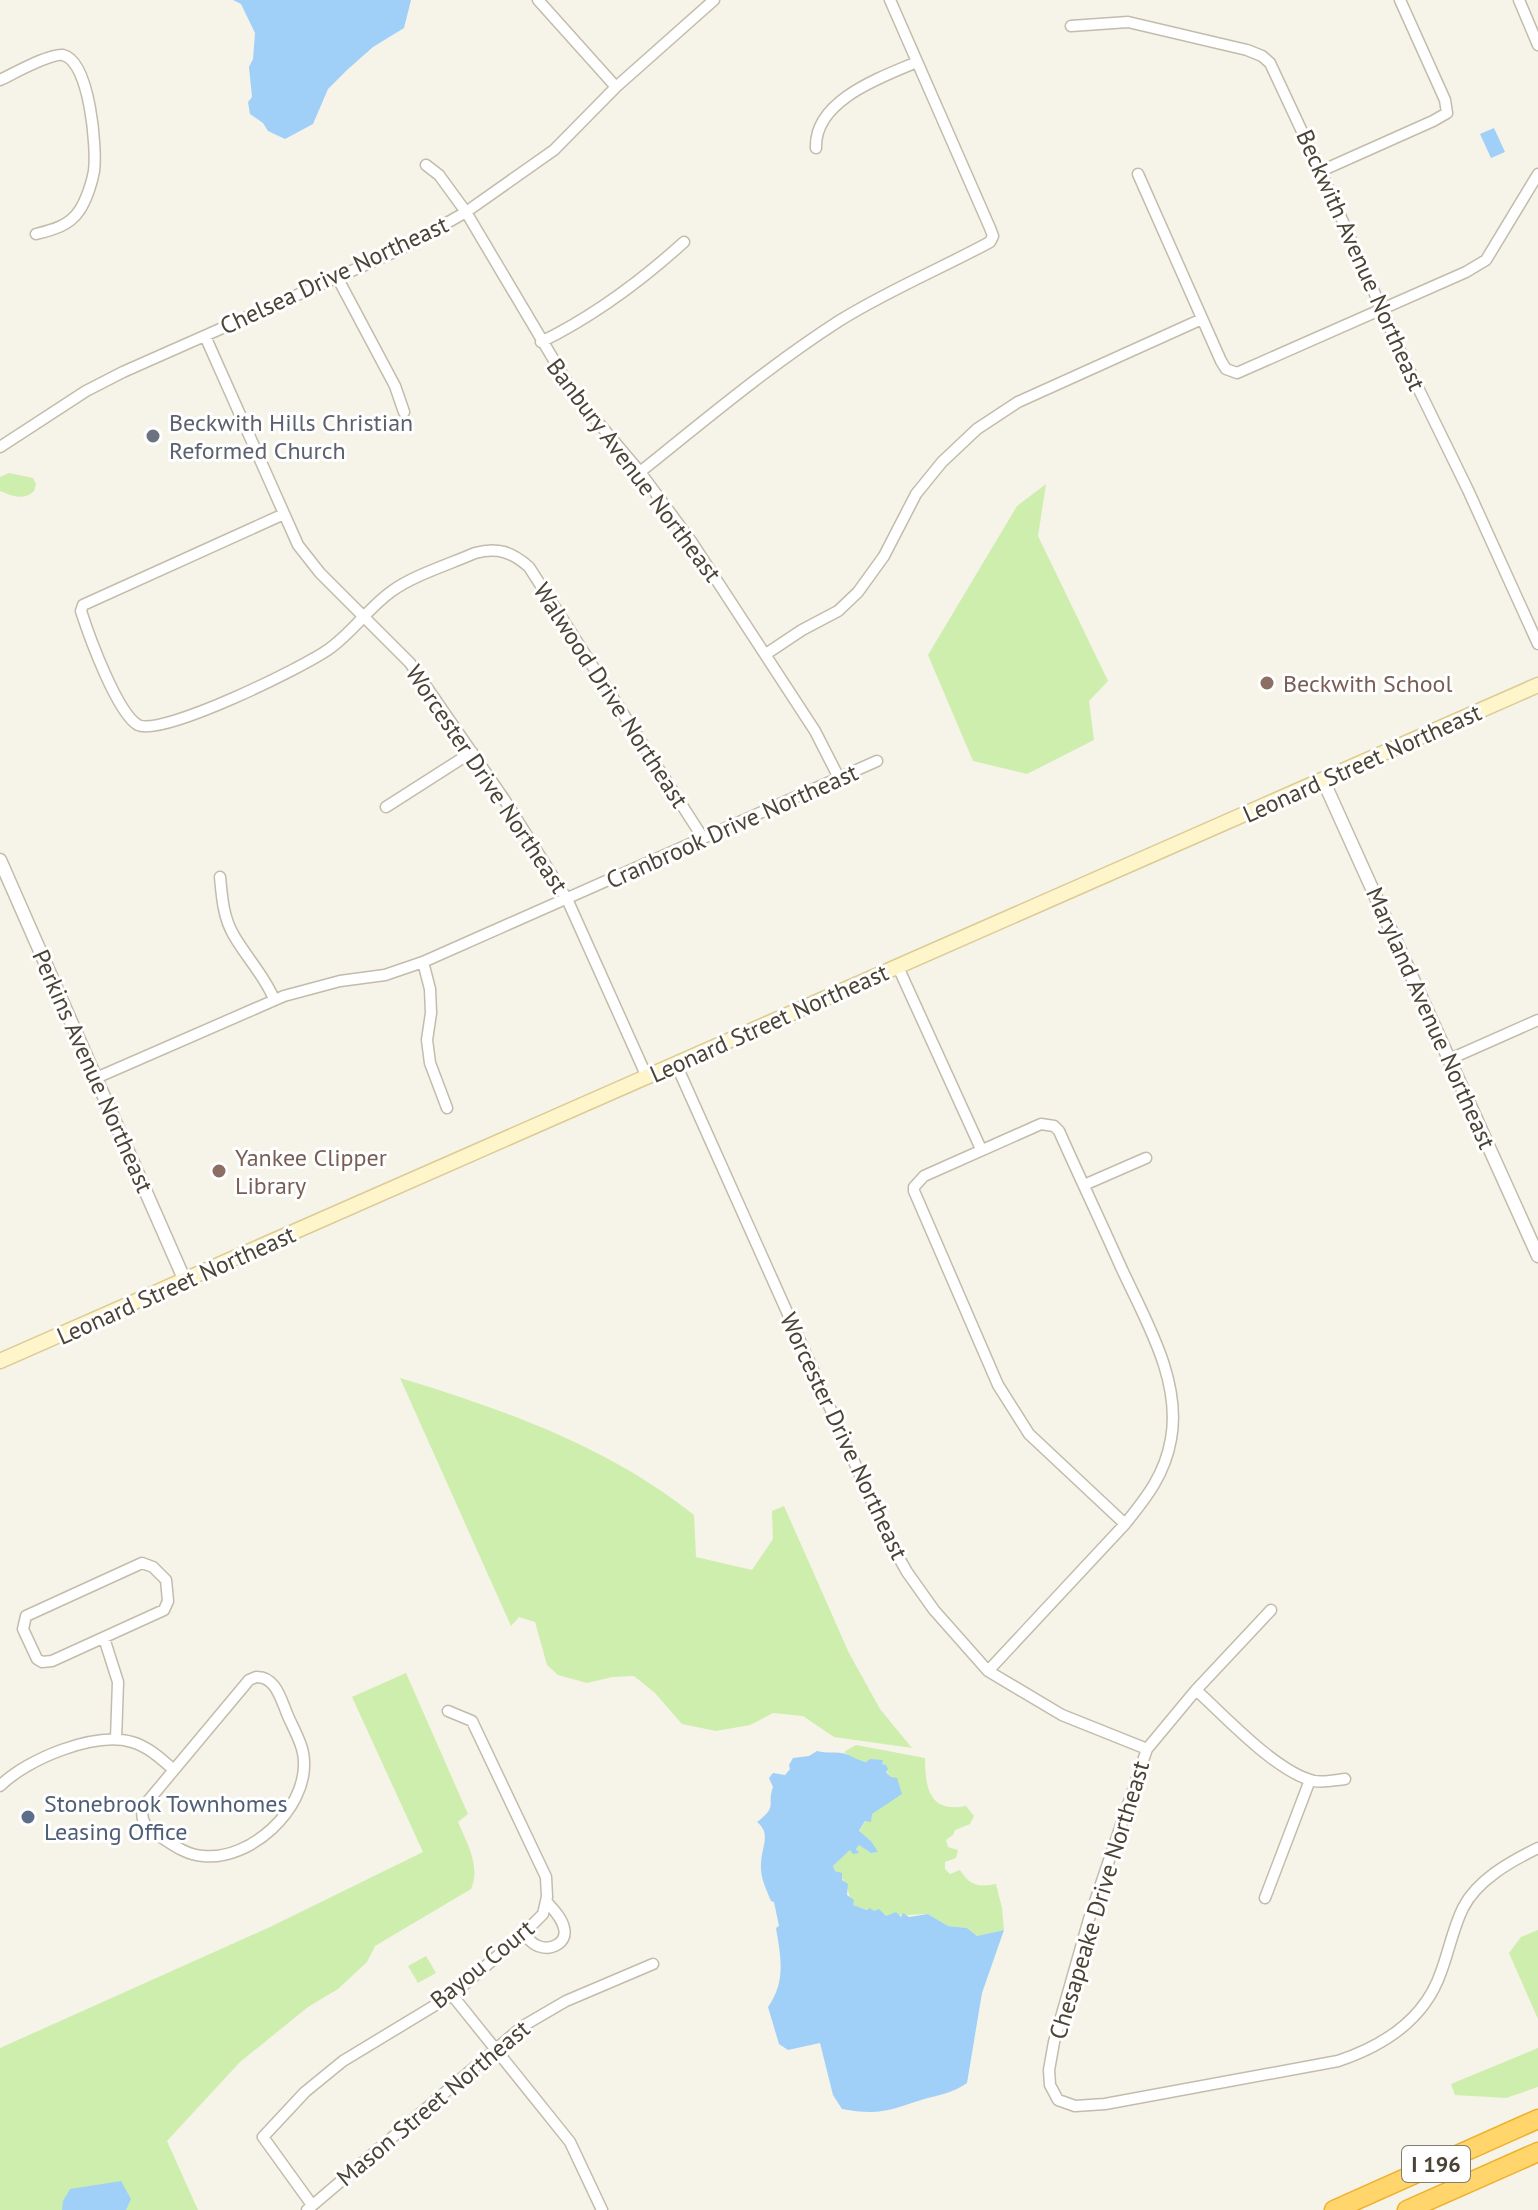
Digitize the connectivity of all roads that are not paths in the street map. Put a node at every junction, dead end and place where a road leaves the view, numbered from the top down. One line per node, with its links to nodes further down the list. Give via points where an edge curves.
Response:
1 (538, 0): 10 (street)
2 (714, 0): 10 (street, Chelsea Drive Northeast)
3 (890, 0): 8 (street)
4 (1400, 0): 13 (street, via 1447,113)
5 (1519, 0): 7 (street)
6 (1071, 26): 13 (street, Beckwith Avenue Northeast, via 1128,22 1262,56 1277,76)
7 (1538, 45)
8 (917, 62): 11 (street, via 846,97 818,131); 26 (street, via 992,233 990,242 839,321)
9 (0, 80): 17 (street, via 64,55 79,70 90,105 95,155 80,211 55,229)
10 (616, 87): 16 (street, Chelsea Drive Northeast, via 554,150)
11 (816, 148)
12 (426, 165): 16 (street, Banbury Avenue Northeast)
13 (1321, 171): 20 (street, Beckwith Avenue Northeast)
14 (1138, 174): 21 (street)
15 (1538, 174): 20 (street, via 1486,260)
16 (466, 212): 19 (street, Chelsea Drive Northeast); 23 (street, Banbury Avenue Northeast)
17 (36, 234)
18 (684, 242): 23 (street, via 611,301)
19 (337, 277): 22 (street, Chelsea Drive Northeast); 24 (street)
20 (1382, 309): 21 (street, via 1248,370 1231,372); 29 (street, Beckwith Avenue Northeast)
21 (1202, 319): 30 (street, via 1027,398 977,429 916,494 884,556 858,592 838,611)
22 (205, 336): 25 (street, Chelsea Drive Northeast, via 86,391); 27 (street, Worcester Drive Northeast)
23 (541, 342): 26 (street, Banbury Avenue Northeast, via 574,394)
24 (404, 412)
25 (0, 447)
26 (640, 472): 30 (street, Banbury Avenue Northeast)
27 (284, 514): 28 (street, Worcester Drive Northeast, via 310,561); 28 (street, via 88,601 81,611 129,718 142,727 187,718 287,673 327,650)
28 (365, 616): 32 (street, Worcester Drive Northeast, via 426,683); 37 (street, Walwood Drive Northeast, via 394,589 475,553 494,549 515,555 529,567)
29 (1538, 644)
30 (766, 654): 34 (street, Banbury Avenue Northeast)
31 (1538, 685): 35 (main road, Leonard Street Northeast)
32 (472, 752): 36 (street); 40 (street, Worcester Drive Northeast)
33 (877, 761): 34 (street, Cranbrook Drive Northeast)
34 (839, 778): 37 (street, Cranbrook Drive Northeast)
35 (1323, 780): 42 (main road, Leonard Street Northeast); 45 (street, Maryland Avenue Northeast)
36 (386, 807)
37 (703, 838): 40 (street, Cranbrook Drive Northeast)
38 (0, 860): 48 (street, Perkins Avenue Northeast)
39 (220, 877): 43 (street, via 233,933)
40 (567, 899): 41 (street, Cranbrook Drive Northeast); 47 (street, Worcester Drive Northeast)
41 (423, 962): 43 (street, Cranbrook Drive Northeast); 49 (street, via 430,989 430,1061)
42 (898, 967): 46 (main road, Leonard Street Northeast); 50 (street)
43 (274, 999): 48 (street, Cranbrook Drive Northeast)
44 (1538, 1020): 45 (street)
45 (1450, 1059): 53 (street, Maryland Avenue Northeast)
46 (676, 1064): 47 (main road, Leonard Street Northeast); 59 (street, Worcester Drive Northeast, via 890,1542 934,1610)
47 (647, 1077): 54 (main road, Leonard Street Northeast)
48 (96, 1078): 54 (street, Perkins Avenue Northeast)
49 (447, 1108)
50 (981, 1149): 52 (street, via 1041,1124 1054,1126); 56 (street, via 924,1176 914,1191 998,1385 1017,1417 1037,1443)
51 (1146, 1158): 52 (street)
52 (1084, 1185): 56 (street, via 1159,1352 1170,1391 1173,1422 1164,1468)
53 (1538, 1256)
54 (185, 1281): 55 (main road, Leonard Street Northeast)
55 (0, 1361)
56 (1125, 1524): 59 (street)
57 (1271, 1610): 60 (street, Chesapeake Drive Northeast)
58 (104, 1638): 58 (street, via 42,1662 23,1629 23,1619 138,1564 150,1564 166,1580 166,1606); 62 (street, via 118,1682)
59 (988, 1671): 63 (street, Worcester Drive Northeast, via 1062,1715)
60 (1196, 1690): 63 (street, Chesapeake Drive Northeast); 66 (street, via 1269,1755)
61 (448, 1711): 70 (street, Bayou Court, via 472,1721 546,1877)
62 (116, 1739): 64 (street, via 146,1748); 67 (street, via 97,1740 35,1761)
63 (1147, 1749): 68 (street, Chesapeake Drive Northeast, via 1062,2008 1049,2070 1053,2094 1075,2106 1338,2061 1371,2048 1408,2023 1429,1997 1463,1906 1473,1894)
64 (174, 1770): 64 (street, via 249,1680 262,1677 274,1685 304,1763 302,1784 268,1832 231,1854 202,1856 148,1829 143,1807)
65 (1345, 1779): 66 (street)
66 (1310, 1780): 69 (street)
67 (0, 1786)
68 (1538, 1848)
69 (1265, 1898)
70 (546, 1901): 71 (street, Bayou Court, via 543,1914); 71 (street, via 564,1925 561,1942 542,1948)
71 (523, 1934): 73 (street, Bayou Court)
72 (653, 1964): 74 (street, Mason Street Northeast, via 537,2016)
73 (452, 1995): 74 (street); 77 (street, Bayou Court, via 343,2061 263,2137)
74 (495, 2050): 77 (street, Mason Street Northeast); 78 (street, via 570,2142)
75 (1538, 2119): 79 (highway, I 196)
76 (1538, 2152): 80 (highway, I 196)
77 (310, 2208)
78 (602, 2210)
79 (1334, 2210)
80 (1407, 2210)

